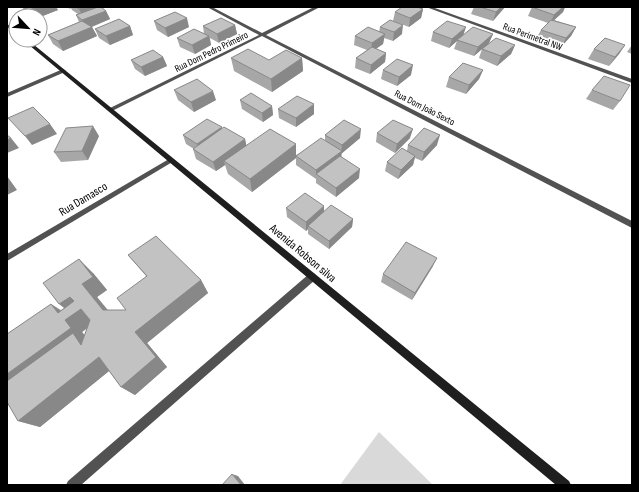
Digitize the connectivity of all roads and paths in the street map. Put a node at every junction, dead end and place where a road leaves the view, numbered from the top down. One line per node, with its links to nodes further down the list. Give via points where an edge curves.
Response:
1 (209, 7): 4 (street, Rua Dom João Sexto)
2 (318, 7): 4 (street, Rua Dom Pedro Primeiro)
3 (428, 7): 7 (street, Rua Perimetral NW)
4 (264, 35): 9 (street, Rua Dom Pedro Primeiro); 11 (street, Rua Dom João Sexto)
5 (35, 48): 6 (street, Avenida Robson silva)
6 (63, 71): 8 (street); 9 (street, Avenida Robson silva)
7 (632, 82)
8 (7, 95)
9 (110, 110): 10 (street, Avenida Robson silva)
10 (171, 160): 12 (street, Rua Damasco); 13 (street, Avenida Robson silva)
11 (632, 225)
12 (7, 258)
13 (312, 277): 14 (street); 15 (street, Avenida Robson silva)
14 (72, 485)
15 (565, 485)

